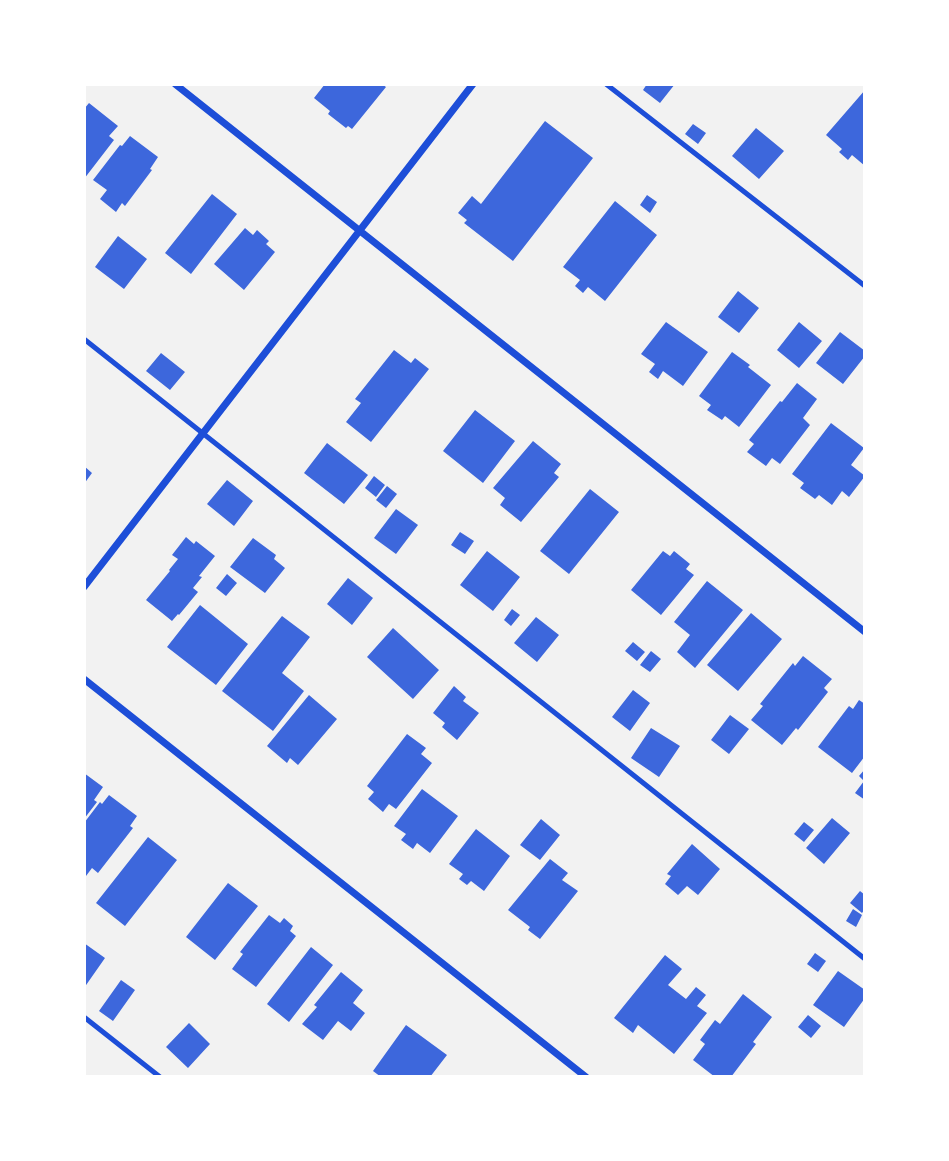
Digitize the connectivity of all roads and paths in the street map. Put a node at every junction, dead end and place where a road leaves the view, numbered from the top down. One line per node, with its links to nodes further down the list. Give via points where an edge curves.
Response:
1 (174, 84): 4 (street)
2 (472, 84): 4 (street)
3 (606, 84): 5 (lane)
4 (360, 230): 7 (street); 9 (street)
5 (865, 286)
6 (84, 339): 7 (lane)
7 (203, 432): 8 (street); 11 (lane)
8 (84, 587)
9 (865, 632)
10 (84, 679): 14 (street)
11 (865, 959)
12 (84, 1017): 13 (lane)
13 (160, 1077)
14 (586, 1077)

